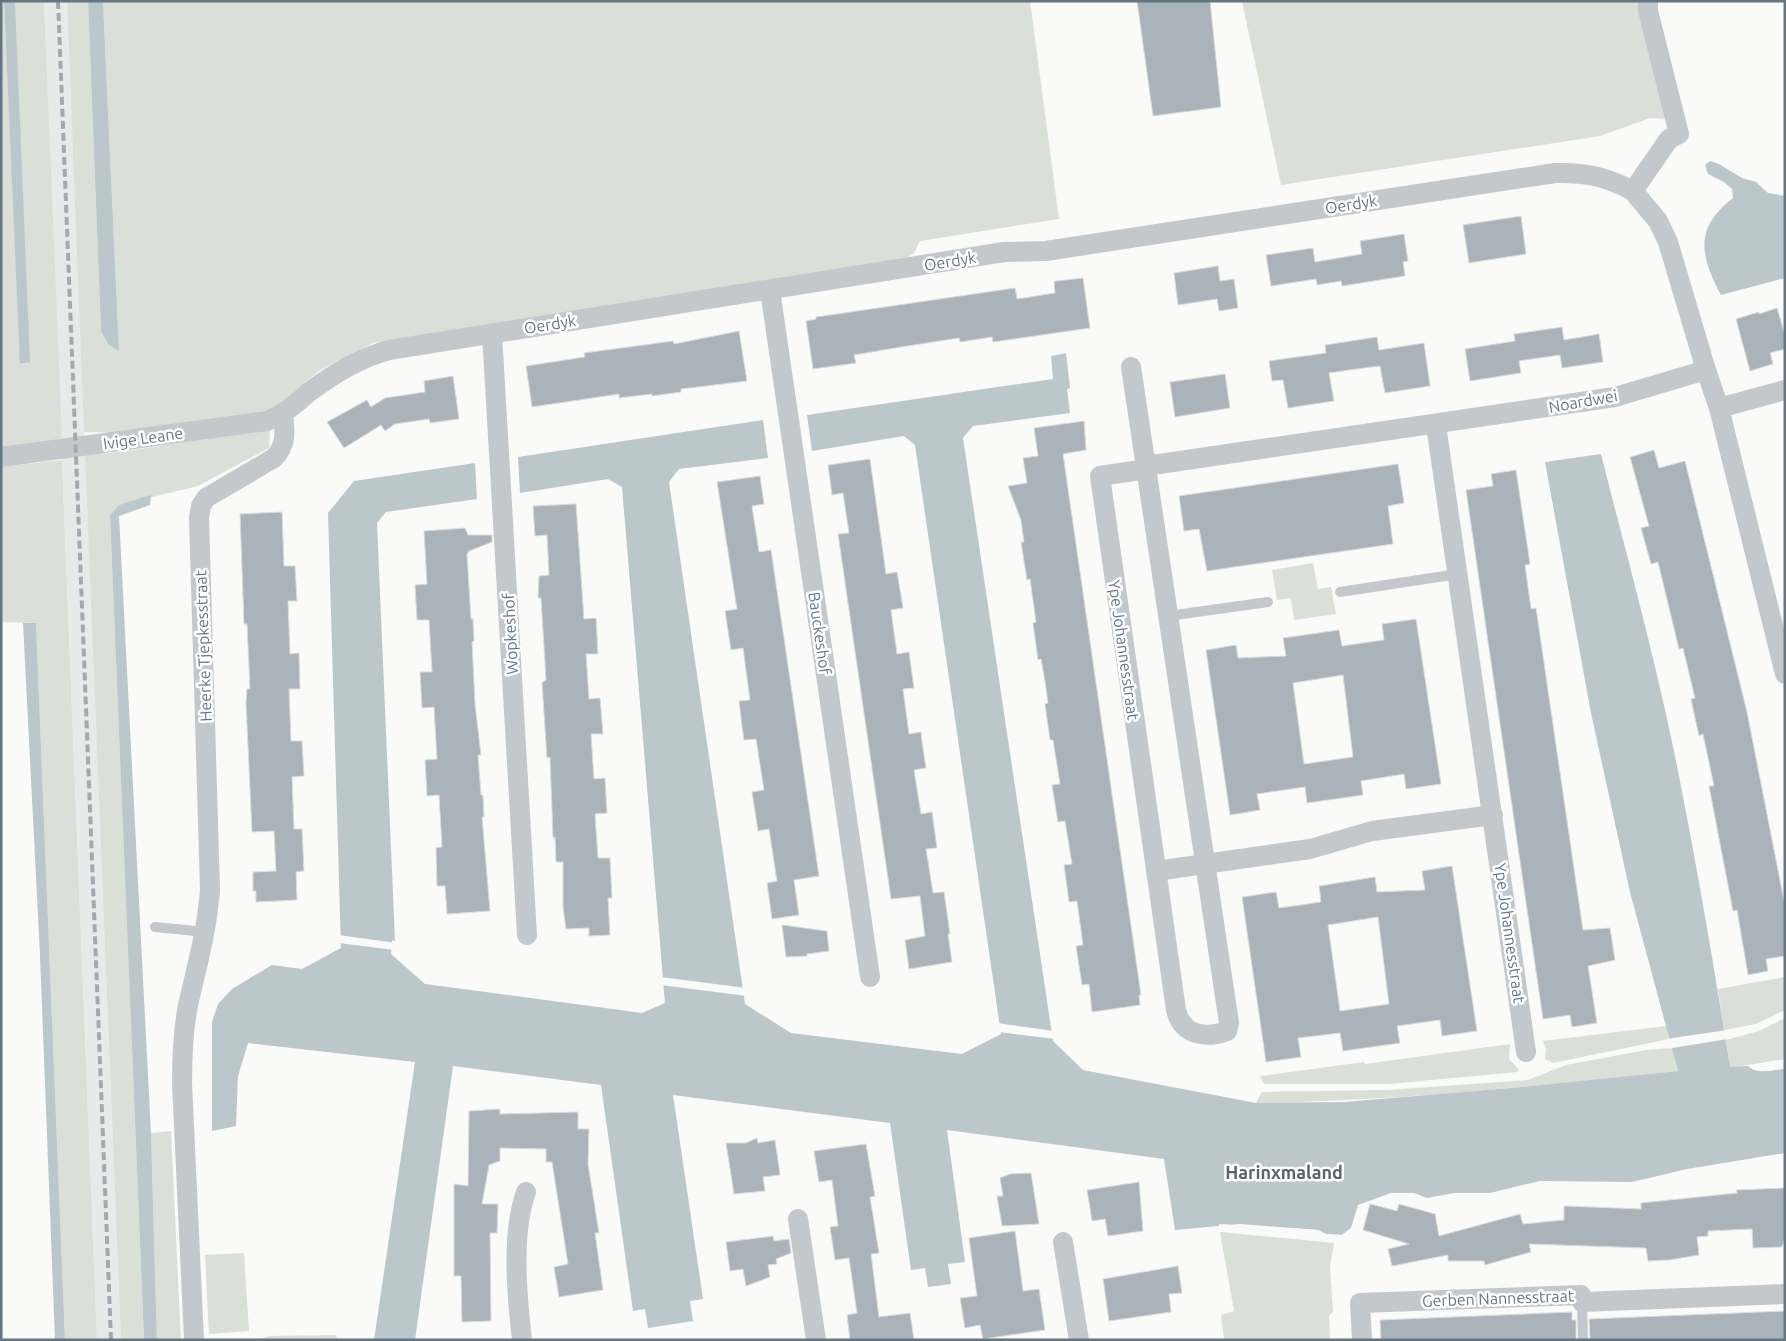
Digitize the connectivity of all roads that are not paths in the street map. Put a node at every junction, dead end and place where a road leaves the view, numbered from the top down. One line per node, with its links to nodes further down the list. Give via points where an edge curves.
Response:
1 (1648, 1): 2 (street, via 1679,134 1669,139)
2 (1633, 191): 3 (street, Oerdyk, via 1595,175 1555,173 1046,251 1004,252); 6 (street, Oerdyk, via 1658,221 1668,242)
3 (770, 290): 4 (street, Oerdyk); 24 (street, Bauckeshof)
4 (492, 334): 9 (street, Oerdyk, via 374,354 331,376); 23 (street, Wopkeshof)
5 (1131, 367): 12 (street, Ype Johannesstraat)
6 (1706, 370): 8 (street); 10 (street, Noardwei, via 1614,398)
7 (1785, 390): 8 (street)
8 (1719, 408): 17 (street)
9 (283, 414): 11 (street, Ivige Leane, via 267,421); 22 (street, Heerke Tjepkesstraat, via 285,432 281,452 206,498 201,506 210,890)
10 (1436, 425): 12 (street, Noardwei); 13 (street, Ype Johannesstraat)
11 (1, 457)
12 (1146, 468): 16 (street, Ype Johannesstraat); 20 (street, Ype Johannesstraat, via 1100,476)
13 (1458, 574): 14 (lane); 18 (street, Ype Johannesstraat)
14 (1340, 592)
15 (1268, 602): 16 (lane)
16 (1168, 616): 19 (street, Ype Johannesstraat)
17 (1785, 674)
18 (1493, 815): 19 (street, via 1372,831 1310,849); 25 (street, Ype Johannesstraat)
19 (1205, 864): 20 (street); 20 (street, Ype Johannesstraat, via 1228,1023 1227,1031 1222,1033 1192,1033 1178,1019)
20 (1156, 871)
21 (155, 927): 22 (lane)
22 (207, 927): 31 (street, via 182,1048)
23 (527, 935)
24 (870, 977)
25 (1526, 1052)
26 (526, 1192): 32 (street, via 520,1208 518,1252)
27 (798, 1219): 33 (street)
28 (1063, 1242): 34 (street)
29 (1785, 1294): 30 (street, Gerben Nannesstraat)
30 (1582, 1302): 35 (street, Gerben Nannesstraat, via 1581,1295 1360,1303); 36 (lane)
31 (194, 1340)
32 (522, 1340)
33 (816, 1340)
34 (1079, 1340)
35 (1362, 1340)
36 (1583, 1340)

